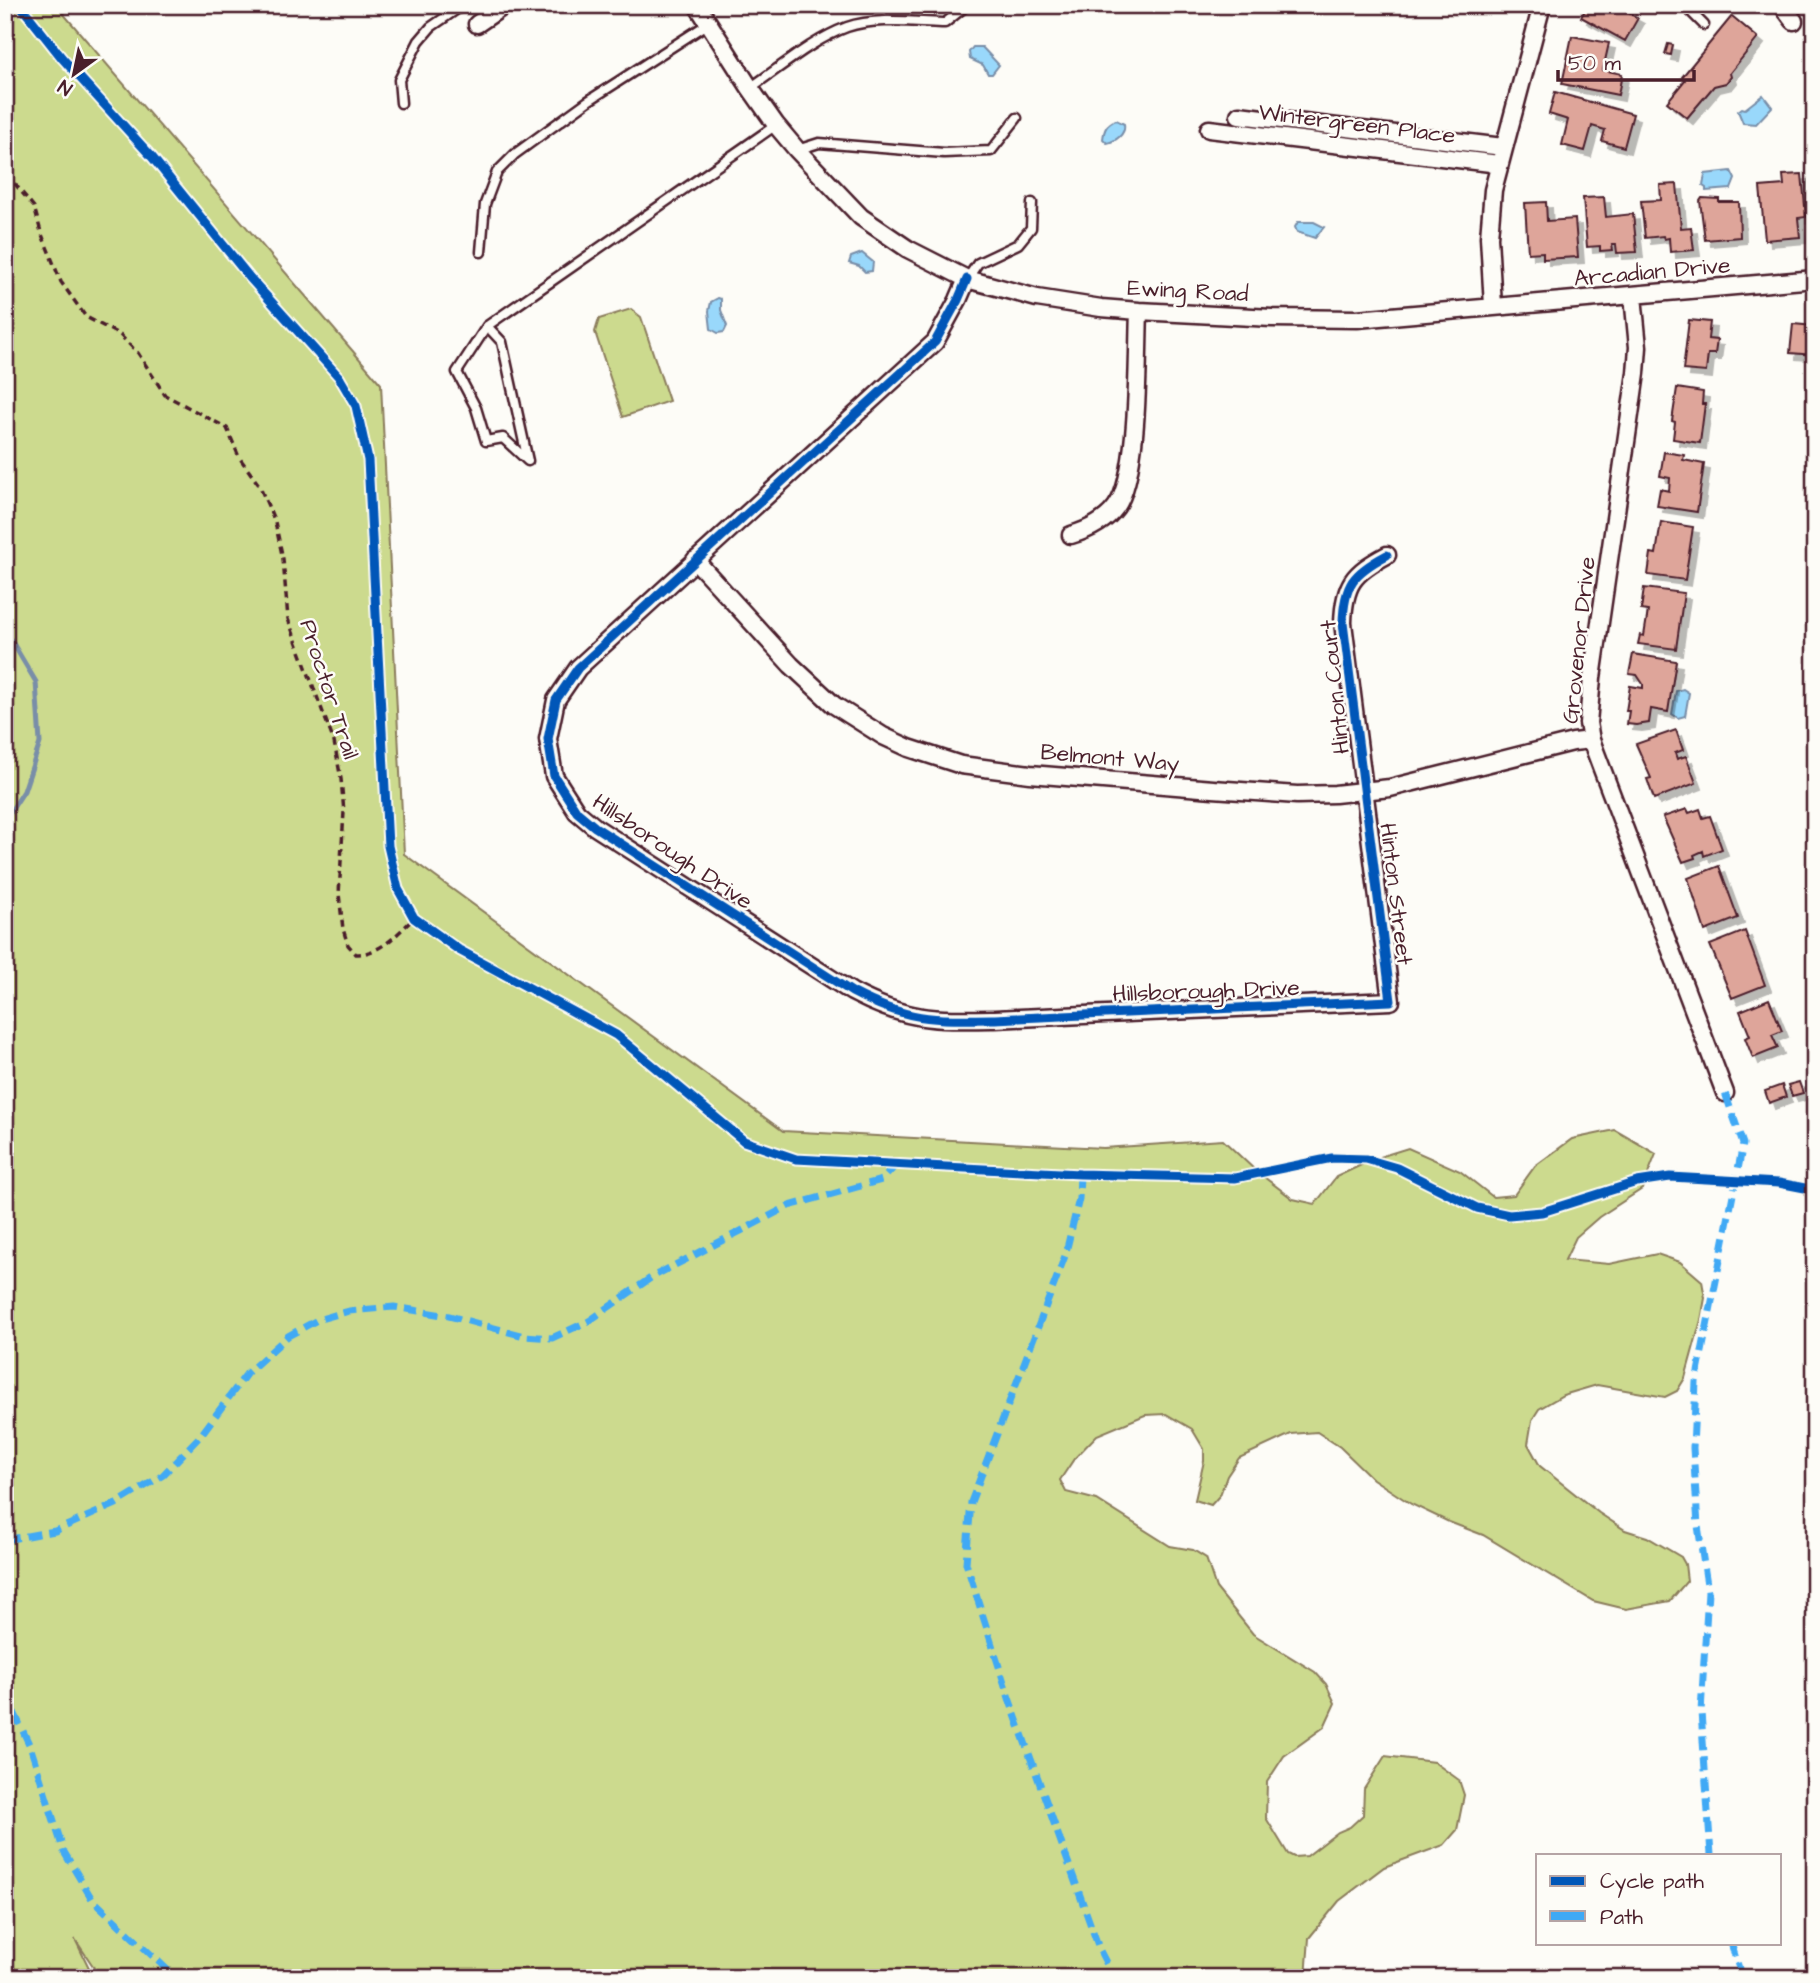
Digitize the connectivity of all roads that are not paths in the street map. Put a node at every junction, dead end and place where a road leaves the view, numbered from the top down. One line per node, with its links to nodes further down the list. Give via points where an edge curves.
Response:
1 (463, 5): 13 (lane, via 419,41 399,80)
2 (505, 5): 10 (street)
3 (697, 5): 9 (street, Ewing Road)
4 (967, 5): 12 (lane, via 945,23 849,26)
5 (1542, 5): 18 (street)
6 (1684, 5): 11 (lane)
7 (1782, 5): 8 (street)
8 (1794, 21)
9 (709, 23): 12 (street, Ewing Road); 22 (lane, via 587,101 497,172 485,204)
10 (477, 24)
11 (1704, 25)
12 (750, 88): 16 (street, Ewing Road)
13 (401, 103)
14 (1239, 115): 18 (street)
15 (1017, 118): 19 (lane, via 991,151 944,153 819,143)
16 (776, 125): 19 (street, Ewing Road); 28 (lane)
17 (1209, 129): 20 (street, Wintergreen Place)
18 (1503, 147): 20 (street)
19 (797, 150): 23 (street, Ewing Road, via 861,217 908,249)
20 (1499, 164): 26 (street, via 1489,237)
21 (1032, 203): 23 (lane, via 1031,228 1018,244 978,263)
22 (481, 252)
23 (967, 279): 27 (street, Ewing Road, via 1037,298); 31 (street, Hillsborough Drive, via 935,342)
24 (1815, 279): 25 (street, Arcadian Drive)
25 (1633, 296): 26 (street, Arcadian Drive); 32 (street, Grovenor Drive, via 1636,373 1592,678)
26 (1493, 306): 27 (street, Ewing Road, via 1331,319)
27 (1139, 311): 29 (street, via 1131,459 1124,494 1102,521)
28 (487, 326): 28 (lane, via 457,372 476,408 486,441 503,438 528,461 502,342)
29 (1071, 535)
30 (1387, 555): 33 (street, Hinton Court, via 1354,578 1344,607)
31 (695, 560): 33 (street, Belmont Way, via 824,696 883,736 933,757 986,769 1213,789 1297,795); 34 (street, Hillsborough Drive, via 578,668 556,700 548,739 554,776 577,812 595,827 852,992 897,1012 940,1020)
32 (1591, 740): 33 (street, Belmont Way); 35 (street, Grovenor Drive)
33 (1365, 792): 34 (street, Hinton Street)
34 (1391, 1002)
35 (1725, 1093)

